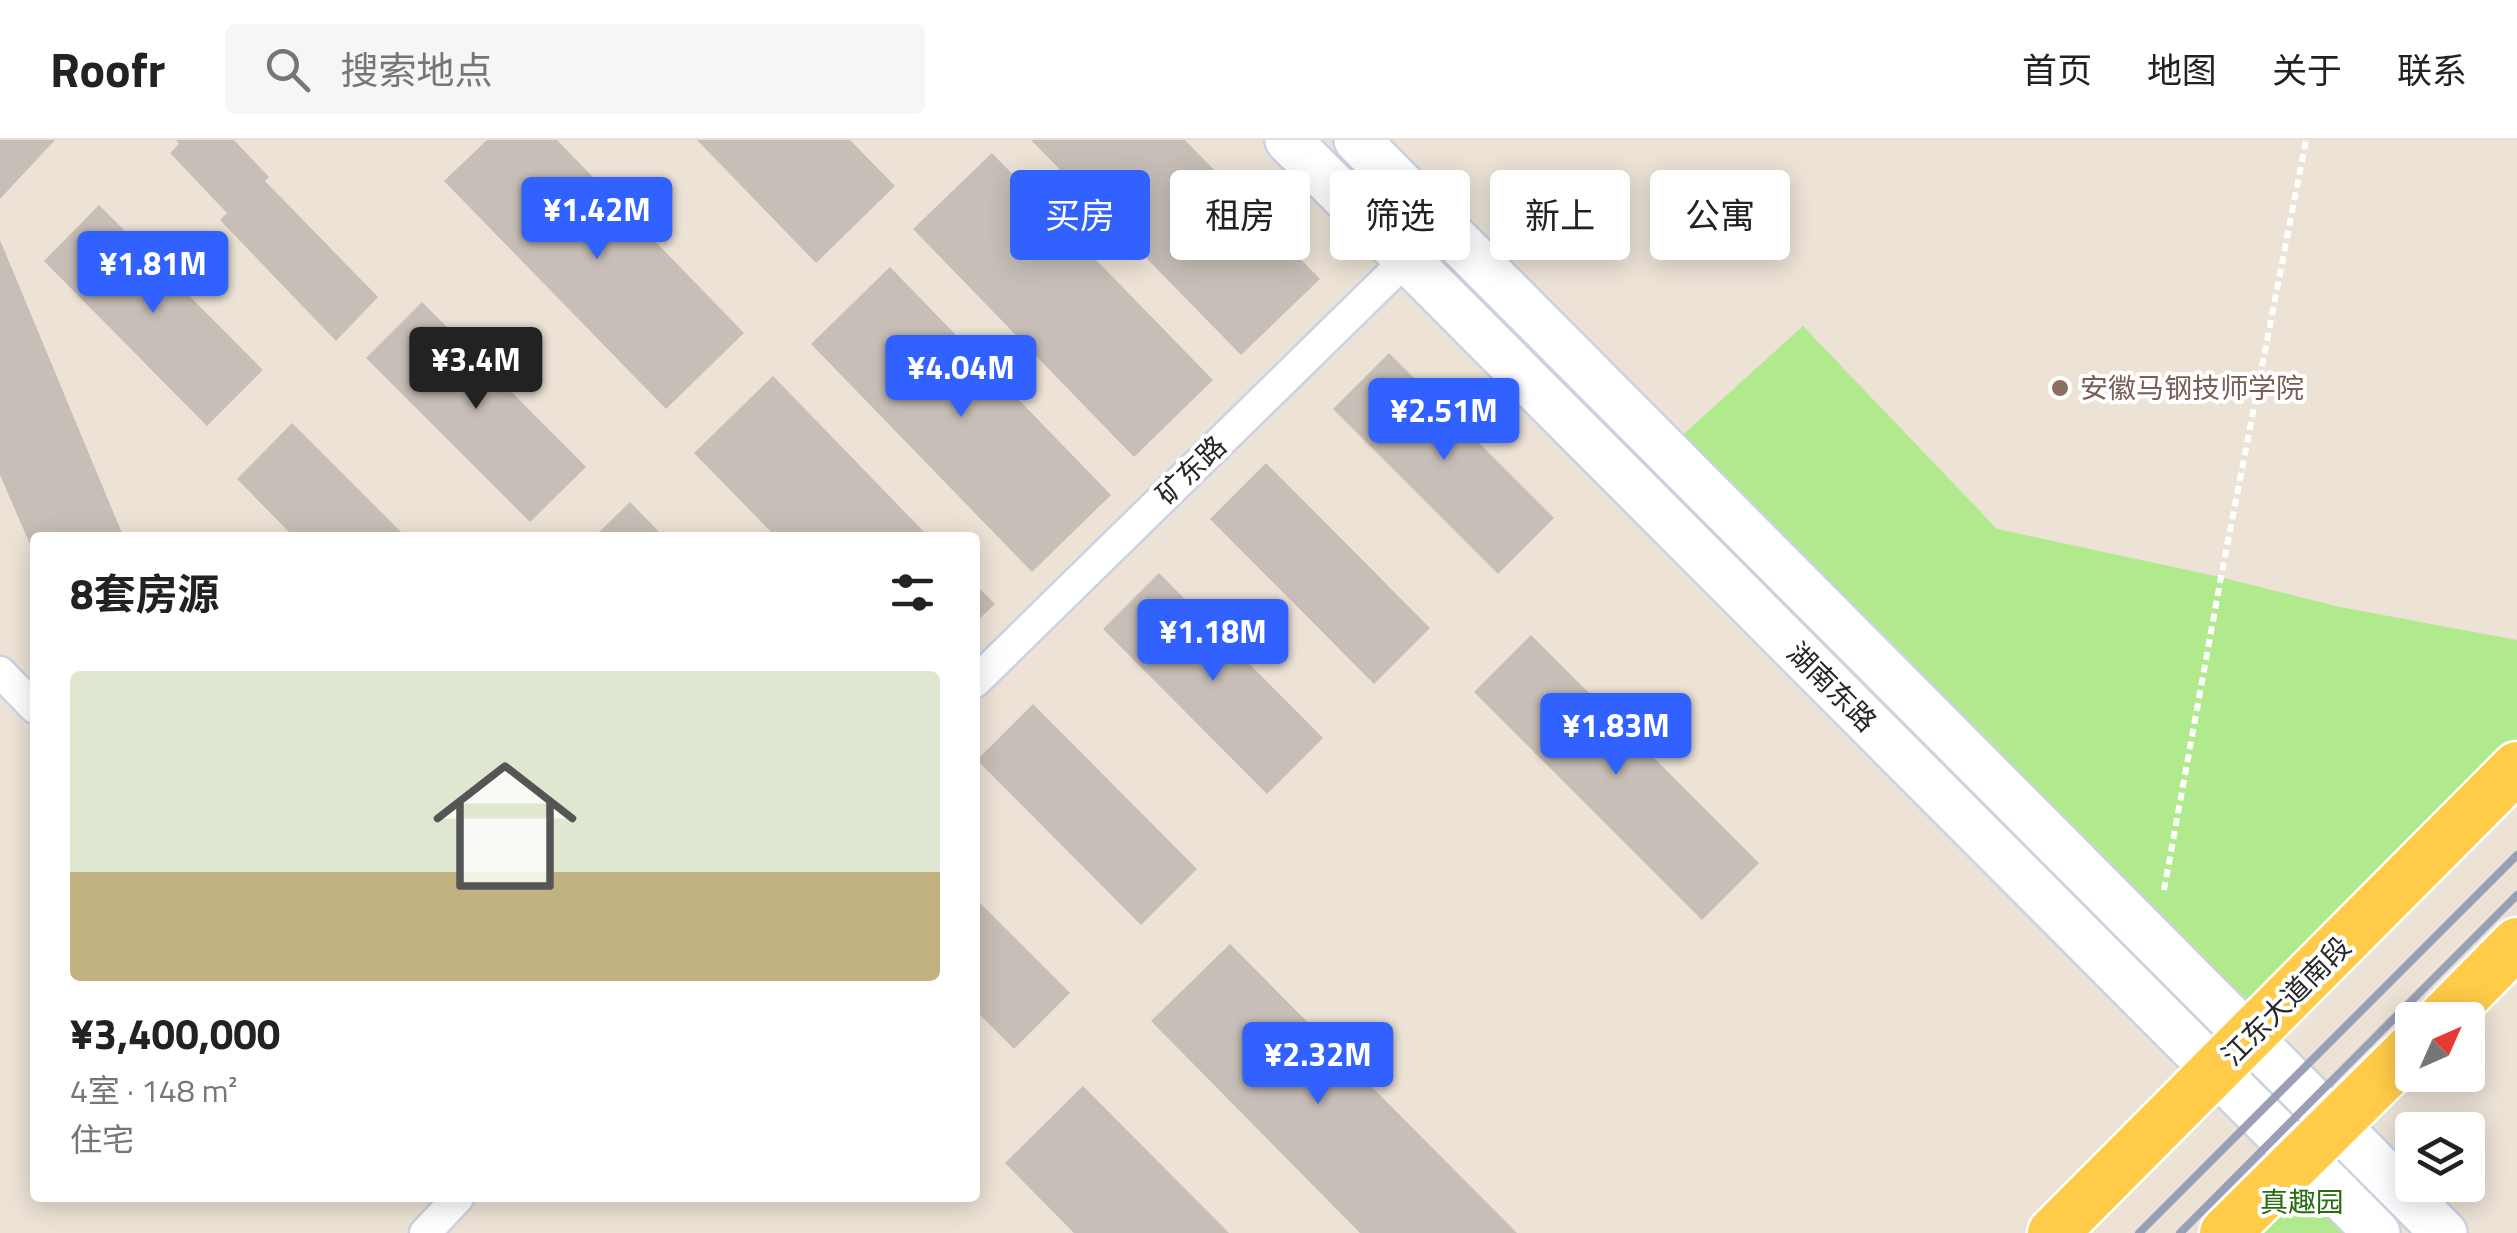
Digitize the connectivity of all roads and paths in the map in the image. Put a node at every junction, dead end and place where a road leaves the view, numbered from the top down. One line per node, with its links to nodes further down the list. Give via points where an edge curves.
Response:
1 (1288, 140): 4 (main road, 湖南东路)
2 (1356, 140): 11 (main road)
3 (2306, 140): 11 (path)
4 (1330, 182)
5 (1405, 260): 8 (street, 矿东路)
6 (1407, 260): 16 (main road, 湖南东路)
7 (0, 672): 9 (street)
8 (980, 677)
9 (30, 703)
10 (2517, 767): 14 (main road, 江东大道南段)
11 (2154, 943): 14 (main road)
12 (2517, 944): 13 (main road)
13 (2459, 1002)
14 (2250, 1038): 16 (main road); 19 (main road, 江东大道南段)
15 (2395, 1065): 16 (main road)
16 (2319, 1142): 20 (main road); 21 (main road, 湖南东路); 22 (main road)
17 (454, 1202): 18 (street)
18 (424, 1233)
19 (2053, 1233)
20 (2225, 1233)
21 (2378, 1233)
22 (2444, 1233)

